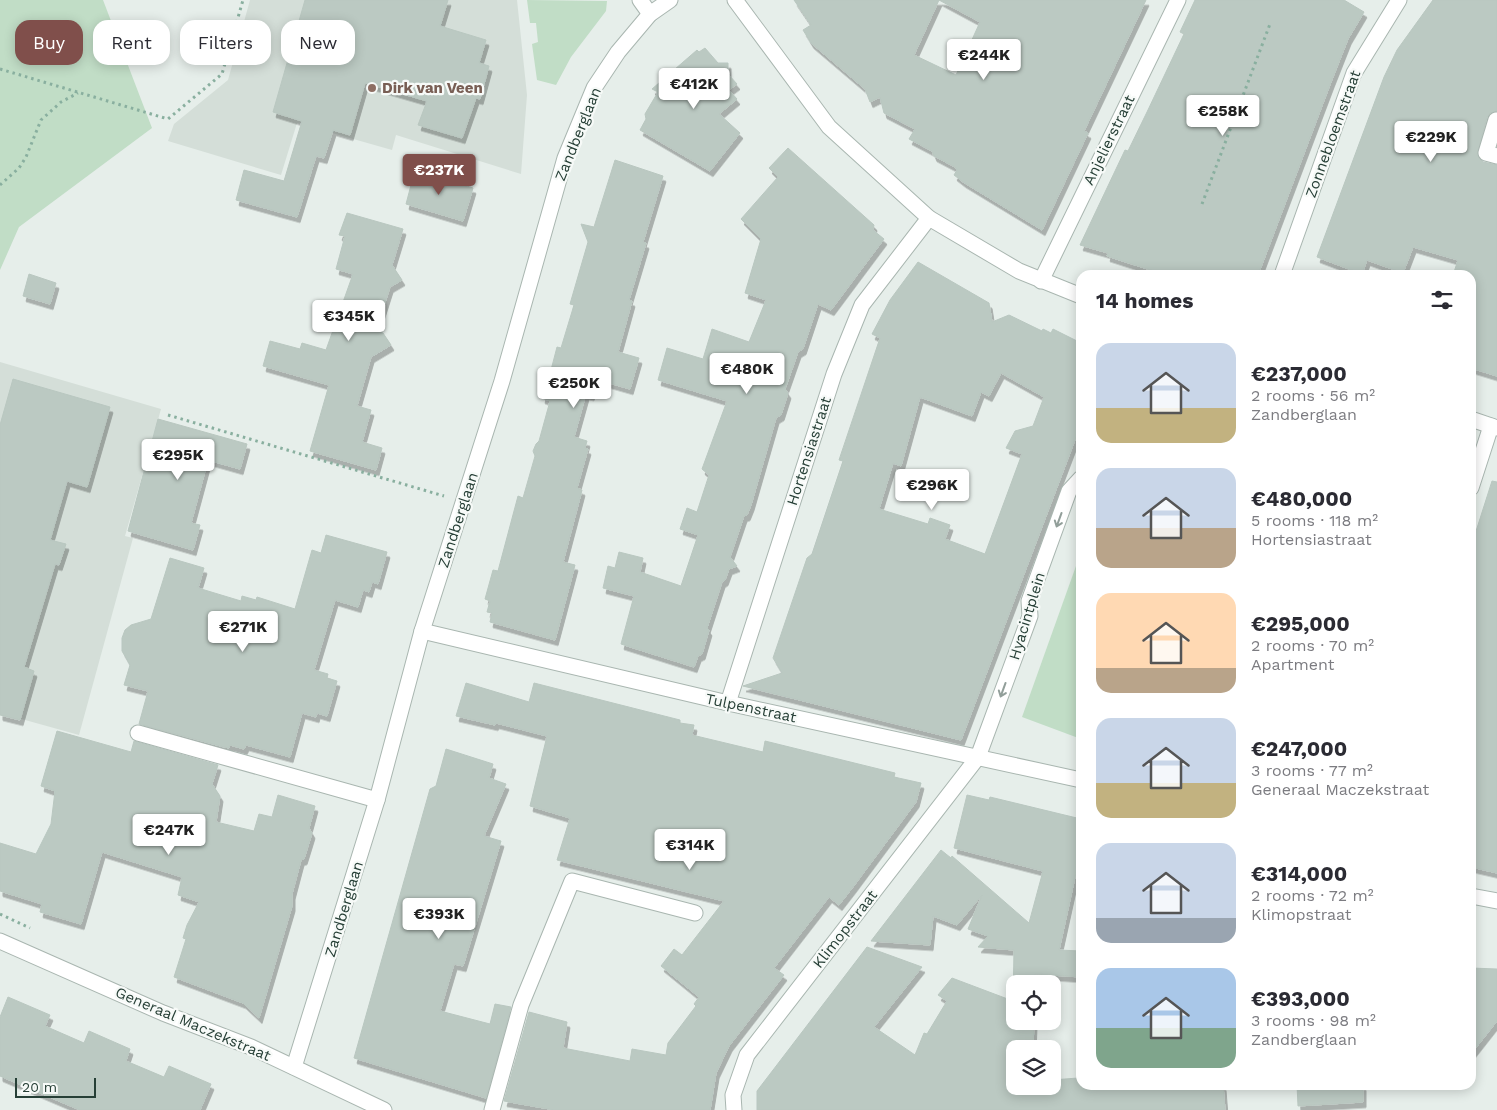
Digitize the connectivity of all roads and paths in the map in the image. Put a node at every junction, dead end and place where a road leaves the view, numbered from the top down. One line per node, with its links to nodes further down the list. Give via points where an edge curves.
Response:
1 (243, 0): 10 (path, via 222,74 168,119)
2 (640, 0): 7 (street)
3 (670, 0): 7 (street, Zandberglaan)
4 (735, 0): 15 (street, via 829,127)
5 (1178, 0): 17 (street, Anjelierstraat)
6 (1396, 1): 16 (street, Zonnebloemstraat, via 1354,73)
7 (650, 14): 24 (street, Zandberglaan, via 618,52 594,88 565,158 502,381)
8 (1270, 24): 14 (path)
9 (0, 69): 10 (path)
10 (79, 92): 13 (path, via 61,102 41,120 26,157)
11 (1496, 120): 12 (street, via 1486,153)
12 (1497, 156)
13 (0, 185)
14 (1202, 204)
15 (929, 218): 17 (street, via 1019,271); 26 (street, Hortensiastraat, via 862,305 834,374)
16 (1284, 270)
17 (1041, 280): 18 (street)
18 (1076, 294)
19 (168, 415): 24 (path)
20 (1476, 421): 21 (street)
21 (1494, 427): 22 (street)
22 (1476, 475)
23 (1076, 484): 28 (street, Hyacintplein, one-way to 28, via 1069,492 1029,601 1030,616)
24 (464, 501): 25 (street, Zandberglaan)
25 (422, 631): 26 (street, Tulpenstraat); 30 (street, Zandberglaan)
26 (728, 704): 28 (street, Tulpenstraat)
27 (138, 733): 30 (street)
28 (978, 758): 29 (street, Tulpenstraat); 38 (street, Klimopstraat, via 747,1055 733,1095)
29 (1076, 779)
30 (377, 800): 35 (street, Zandberglaan)
31 (1476, 897): 32 (street)
32 (1497, 901)
33 (695, 913): 37 (street, via 572,881 520,1004)
34 (0, 940): 35 (street, Generaal Maczekstraat)
35 (294, 1067): 36 (street, Generaal Maczekstraat)
36 (384, 1110)
37 (492, 1110)
38 (734, 1110)

